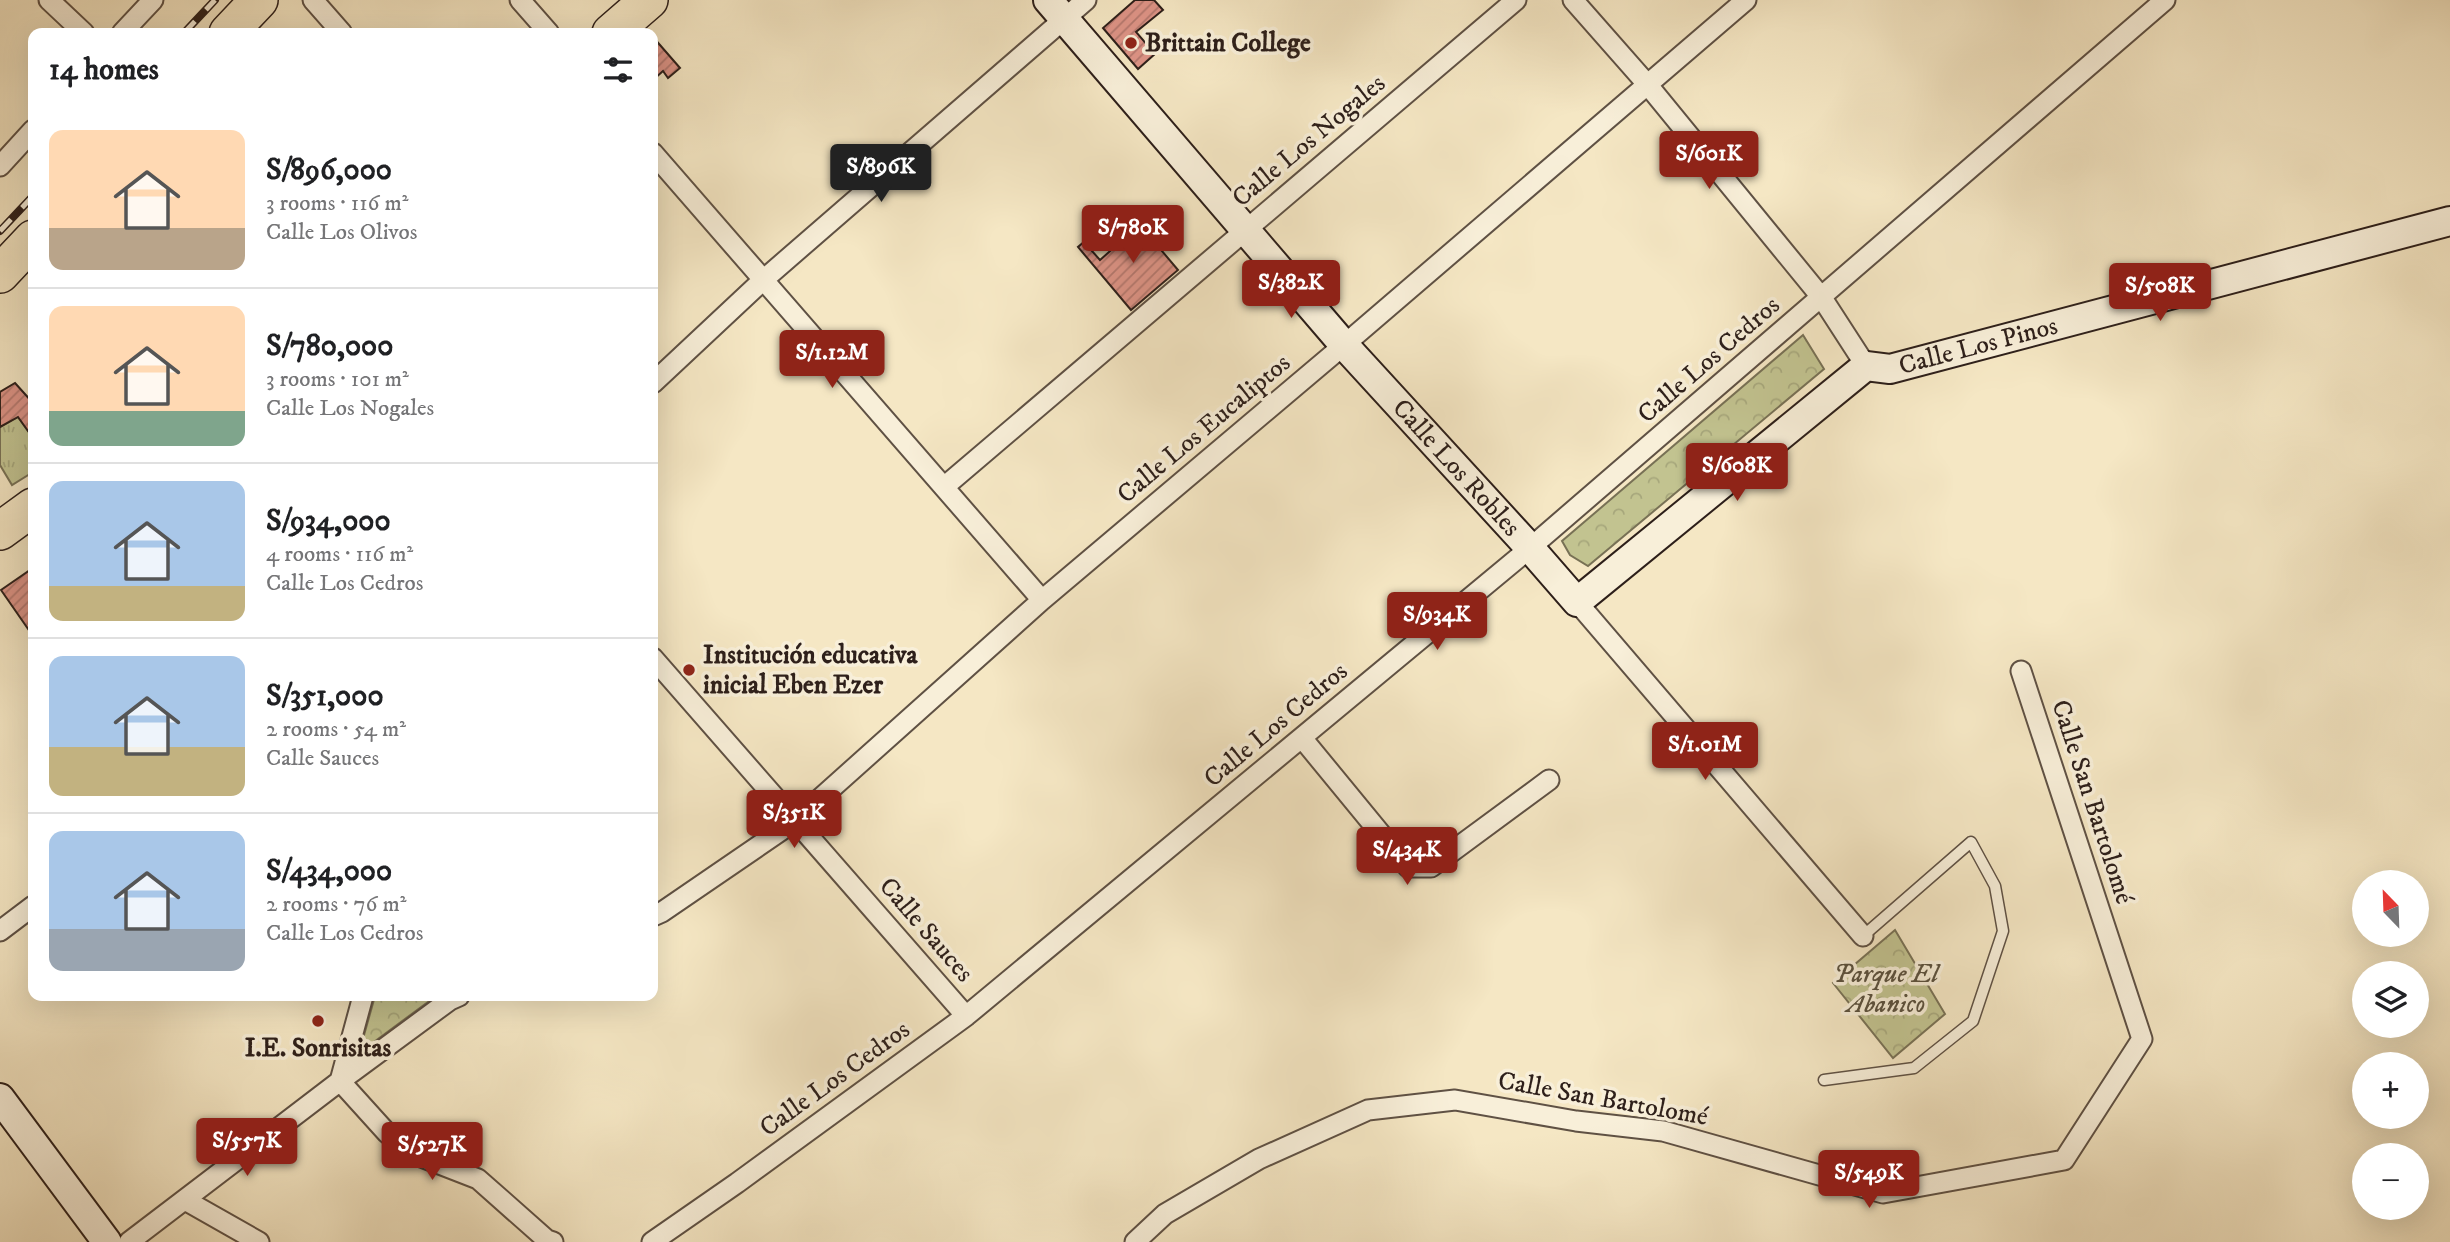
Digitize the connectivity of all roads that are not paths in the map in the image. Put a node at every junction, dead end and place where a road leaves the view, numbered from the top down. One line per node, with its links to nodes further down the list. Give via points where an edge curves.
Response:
1 (49, 0): 13 (street)
2 (153, 0): 14 (street)
3 (259, 0): 15 (highway)
4 (313, 0): 16 (street)
5 (520, 0): 17 (street)
6 (649, 0): 18 (highway)
7 (1086, 0): 12 (street)
8 (1516, 0): 24 (street, Calle Los Nogales)
9 (1573, 0): 19 (street)
10 (1746, 0): 19 (street, Calle Los Eucaliptos)
11 (2165, 0): 28 (street, Calle Los Cedros)
12 (1056, 9): 24 (street, Calle Los Robles); 27 (street)
13 (79, 28)
14 (127, 28)
15 (233, 28)
16 (338, 28)
17 (545, 28)
18 (617, 28)
19 (1647, 84): 28 (street); 29 (street, Calle Los Eucaliptos)
20 (28, 135): 22 (street)
21 (658, 159): 27 (street)
22 (0, 166)
23 (2450, 221): 30 (street, Calle Los Pinos, via 1890,369)
24 (1246, 229): 29 (street, Calle Los Robles); 32 (street, Calle Los Nogales)
25 (28, 244): 26 (highway)
26 (0, 274)
27 (762, 281): 31 (street); 32 (street)
28 (1822, 298): 30 (street); 35 (street, Calle Los Cedros)
29 (1344, 345): 35 (street, Calle Los Robles); 36 (street, Calle Los Eucaliptos)
30 (1866, 366): 37 (street, Calle Los Pinos)
31 (658, 378)
32 (944, 487): 36 (street)
33 (28, 511): 34 (highway)
34 (0, 531)
35 (1530, 548): 37 (street, Calle Los Robles); 40 (street, Calle Los Cedros)
36 (1042, 600): 42 (street, Calle Los Eucaliptos)
37 (1577, 602): 46 (street, Calle Los Robles)
38 (658, 664): 42 (street, Calle Sauces)
39 (2021, 671): 59 (street, Calle San Bartolomé, via 2142,1039 2064,1160 1883,1193 1663,1131 1455,1100 1368,1110 1259,1159 1165,1214)
40 (1302, 738): 41 (street, via 1408,867 1431,867); 49 (street, Calle Los Cedros)
41 (1549, 780)
42 (795, 821): 44 (street, Calle Los Eucaliptos); 49 (street, Calle Sauces)
43 (28, 910): 45 (street)
44 (658, 914)
45 (0, 931)
46 (1863, 936): 50 (lane, via 1971,842 1995,886 2003,931 1973,1021 1914,1069)
47 (362, 1001): 51 (street)
48 (447, 1001): 51 (street)
49 (966, 1016): 58 (street, Calle Los Cedros)
50 (1824, 1080)
51 (340, 1081): 53 (street); 57 (street, via 411,1153 478,1179)
52 (0, 1098): 54 (street)
53 (185, 1200): 55 (street); 56 (street)
54 (107, 1242)
55 (129, 1242)
56 (259, 1242)
57 (553, 1242)
58 (652, 1242)
59 (1135, 1242)

